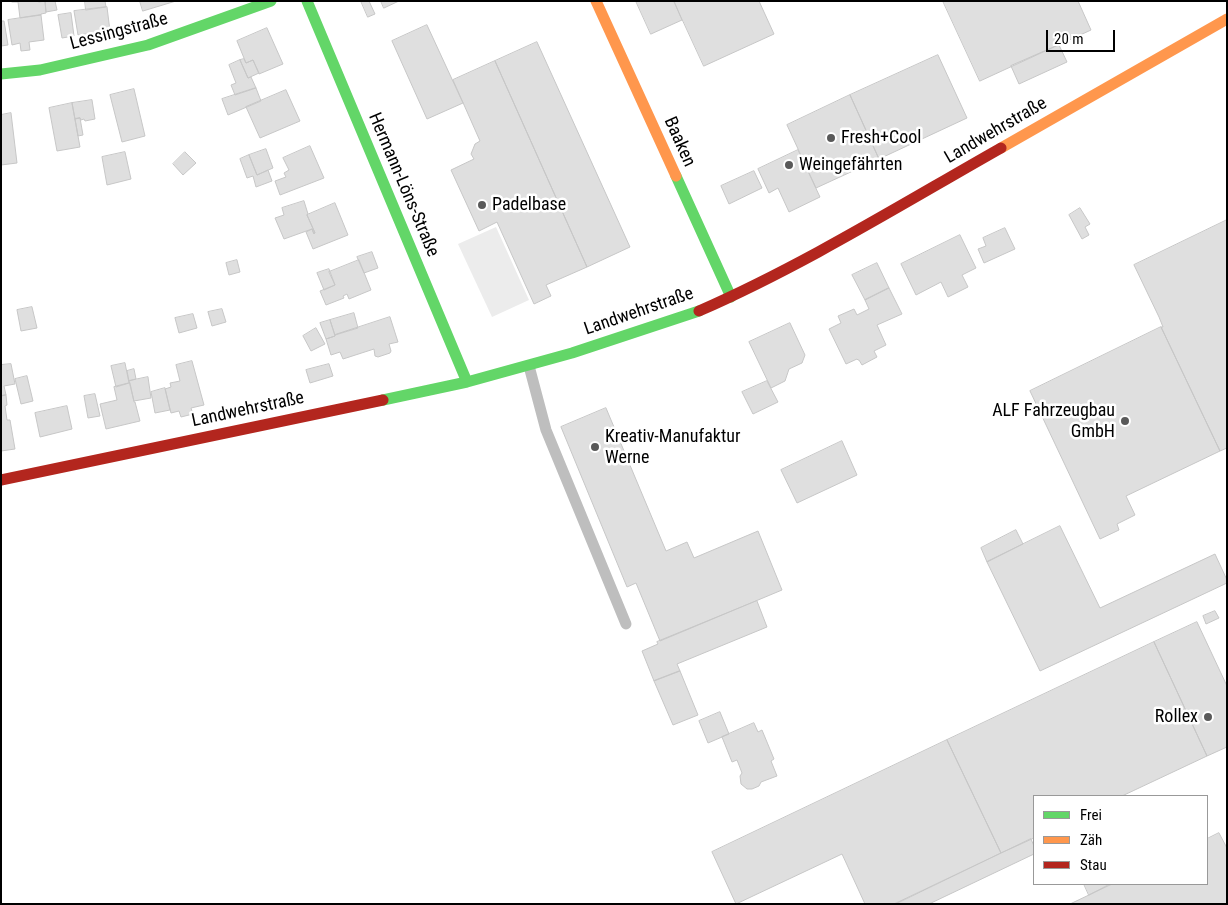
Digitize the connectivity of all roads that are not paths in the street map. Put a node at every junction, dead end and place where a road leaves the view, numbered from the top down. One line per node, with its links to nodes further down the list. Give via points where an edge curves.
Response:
1 (270, 1): 5 (street, Lessingstraße, via 148,45 40,70)
2 (307, 1): 8 (street, Hermann-Löns-Straße)
3 (596, 1): 6 (street, Baaken)
4 (1227, 18): 6 (street, Landwehrstraße, via 828,246)
5 (1, 74)
6 (730, 297): 7 (street, Landwehrstraße, via 694,313)
7 (529, 366): 8 (street, Landwehrstraße); 10 (lane, via 546,430)
8 (467, 382): 9 (street, Landwehrstraße)
9 (1, 480)
10 (626, 624)

